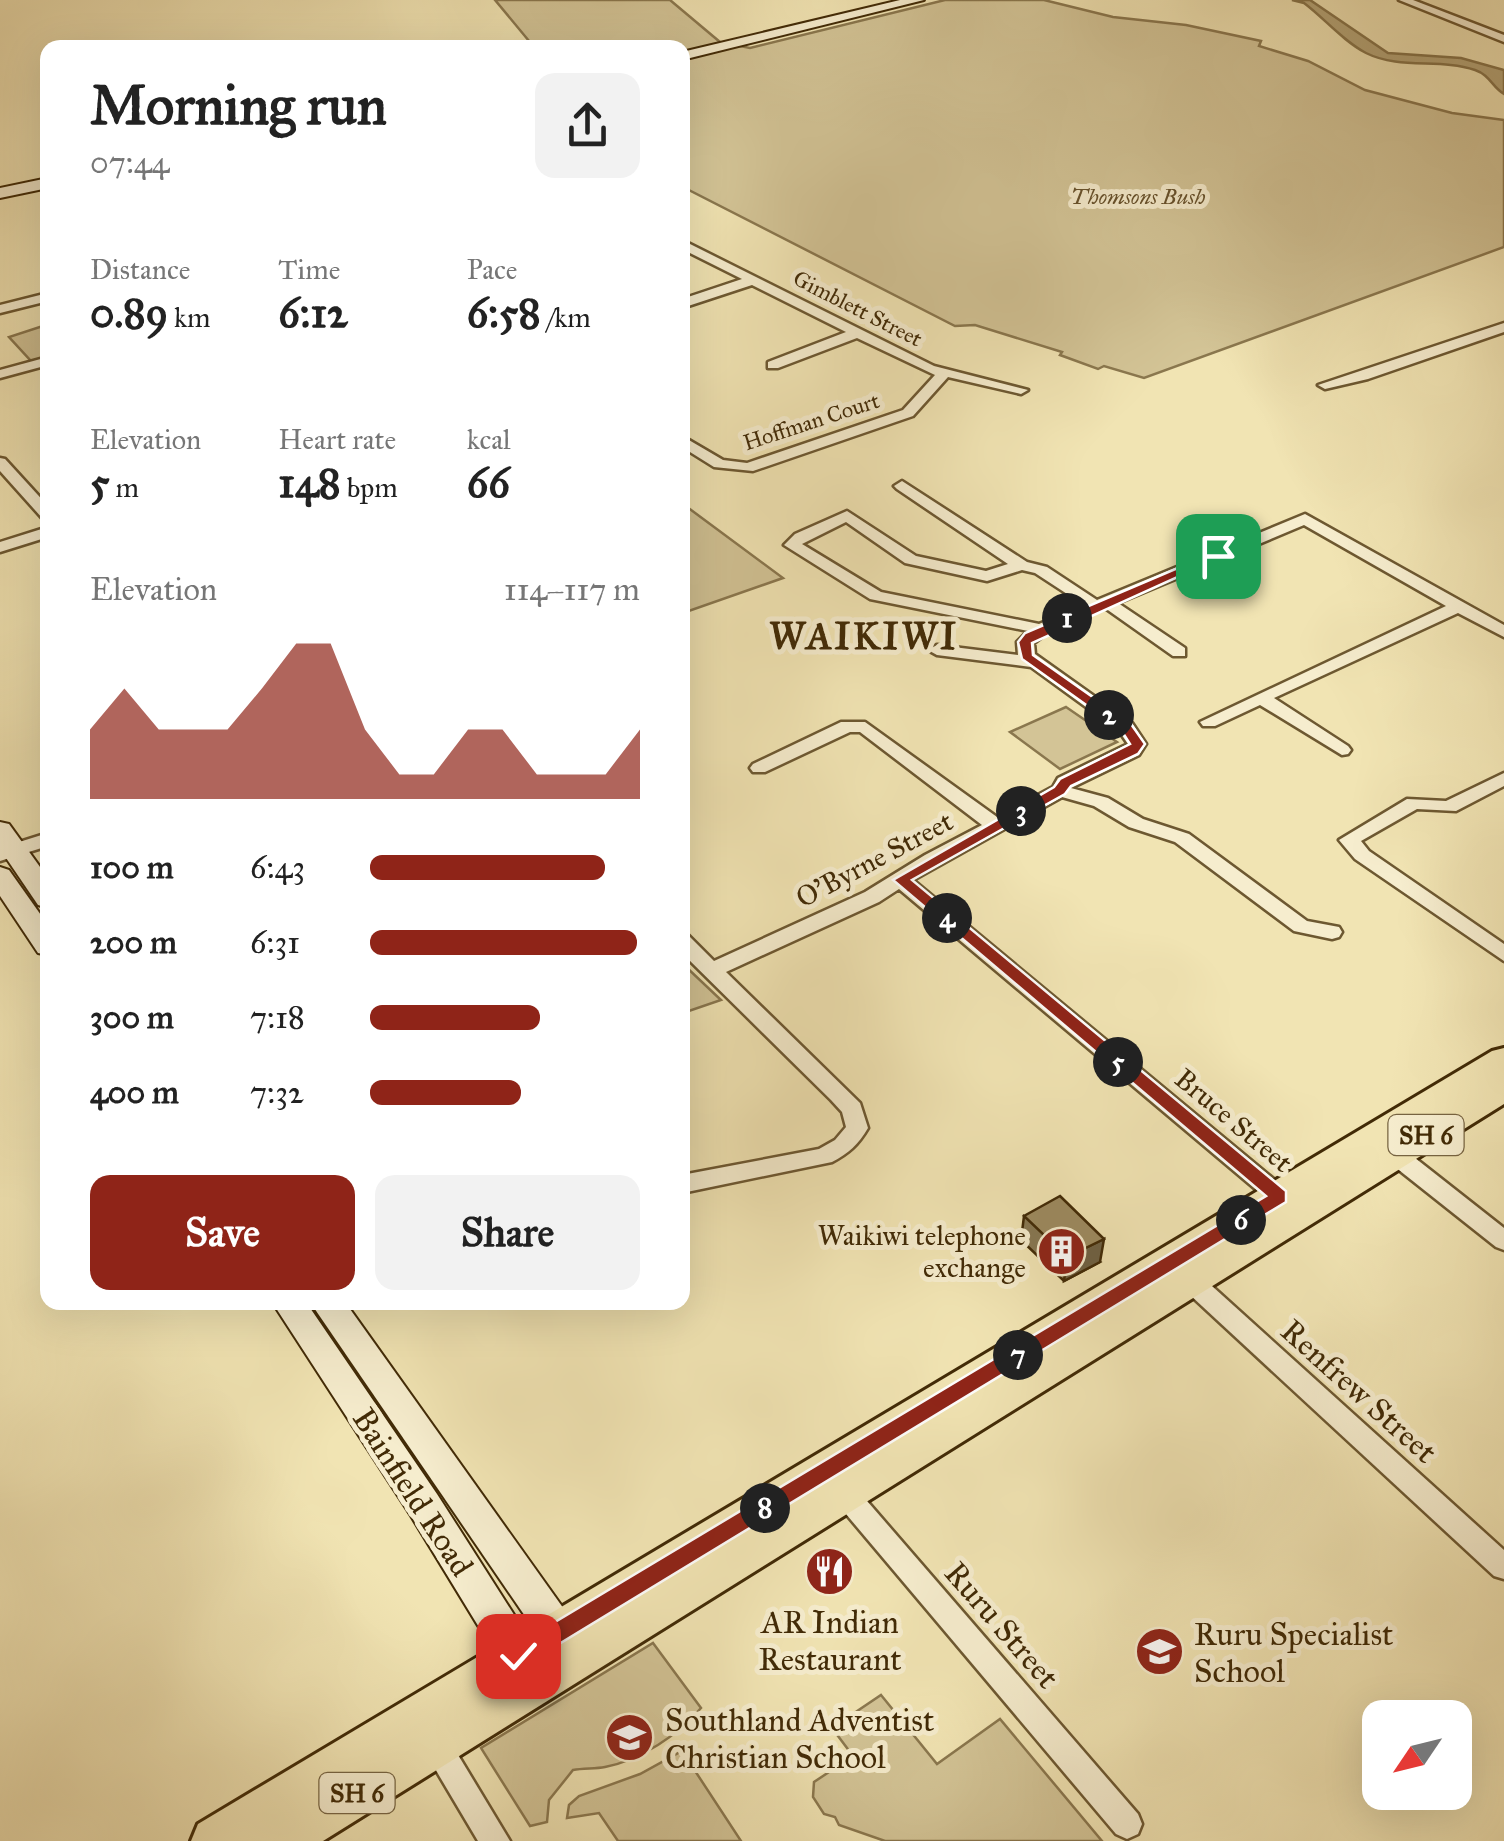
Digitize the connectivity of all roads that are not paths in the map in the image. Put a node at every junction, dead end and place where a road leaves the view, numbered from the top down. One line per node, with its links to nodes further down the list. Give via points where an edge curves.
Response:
1 (890, 0): 4 (main road)
2 (918, 0): 4 (main road)
3 (1404, 0): 5 (street)
4 (850, 13): 6 (main road)
5 (1504, 39)
6 (690, 51)
7 (40, 181): 8 (main road)
8 (0, 190)
9 (690, 248): 10 (street, Gimblett Street)
10 (752, 280): 12 (street); 15 (street, Gimblett Street)
11 (40, 299): 13 (street)
12 (690, 301)
13 (0, 309)
14 (1504, 327): 20 (street)
15 (857, 333): 17 (street); 19 (street, Gimblett Street)
16 (40, 363): 18 (street)
17 (773, 364)
18 (0, 374)
19 (942, 374): 21 (street, Gimblett Street); 22 (street, Hoffman Court, via 908,413 748,468 719,464)
20 (1324, 385)
21 (1021, 390)
22 (690, 445)
23 (0, 462): 25 (street)
24 (902, 486): 28 (street)
25 (40, 507)
26 (40, 534): 27 (street)
27 (0, 547)
28 (1022, 565): 29 (street); 31 (street, via 987,576 911,560 847,516 792,545 876,596)
29 (1101, 604): 30 (street, via 1305,520); 31 (street); 34 (street)
30 (1458, 606): 32 (street); 36 (street)
31 (1041, 629): 35 (street, via 1025,642)
32 (1504, 632)
33 (937, 650): 35 (street)
34 (1179, 652)
35 (1034, 662): 41 (street, O'Byrne Street, via 1126,727 1138,744 1065,782)
36 (1262, 698): 37 (street); 38 (street)
37 (1209, 722)
38 (1342, 750)
39 (759, 768): 42 (street, via 846,726 866,726)
40 (1504, 779): 50 (street, via 1449,807 1414,804 1349,840)
41 (1060, 791): 42 (street, O'Byrne Street); 48 (street, via 1182,838 1301,926)
42 (995, 825): 45 (street, O'Byrne Street)
43 (40, 842): 44 (street)
44 (4, 853): 46 (main road); 47 (main road)
45 (901, 880): 51 (street, O'Byrne Street); 56 (street, Bruce Street)
46 (40, 891)
47 (40, 929)
48 (1332, 932)
49 (690, 949): 51 (street)
50 (1504, 954)
51 (712, 970): 55 (street, via 839,1094 857,1128 824,1156)
52 (1504, 1060): 54 (main road, SH 6)
53 (1504, 1087): 54 (main road, SH 6)
54 (1385, 1146): 56 (main road, SH 6); 57 (street)
55 (690, 1182)
56 (1289, 1205): 58 (main road, SH 6)
57 (1504, 1241)
58 (1180, 1271): 60 (main road, SH 6); 63 (street, Renfrew Street)
59 (312, 1310): 61 (main road, Bainfield Road); 62 (main road, Bainfield Road)
60 (834, 1482): 64 (main road, SH 6); 67 (street, Ruru Street)
61 (486, 1525): 62 (main road); 64 (main road, Bainfield Road)
62 (450, 1546): 65 (main road, Bainfield Road)
63 (1504, 1567)
64 (567, 1645): 65 (main road, SH 6)
65 (526, 1670): 66 (main road, SH 6)
66 (427, 1730): 68 (main road, SH 6); 69 (main road, SH 6); 70 (street)
67 (1127, 1824)
68 (215, 1841)
69 (278, 1841)
70 (495, 1841)

